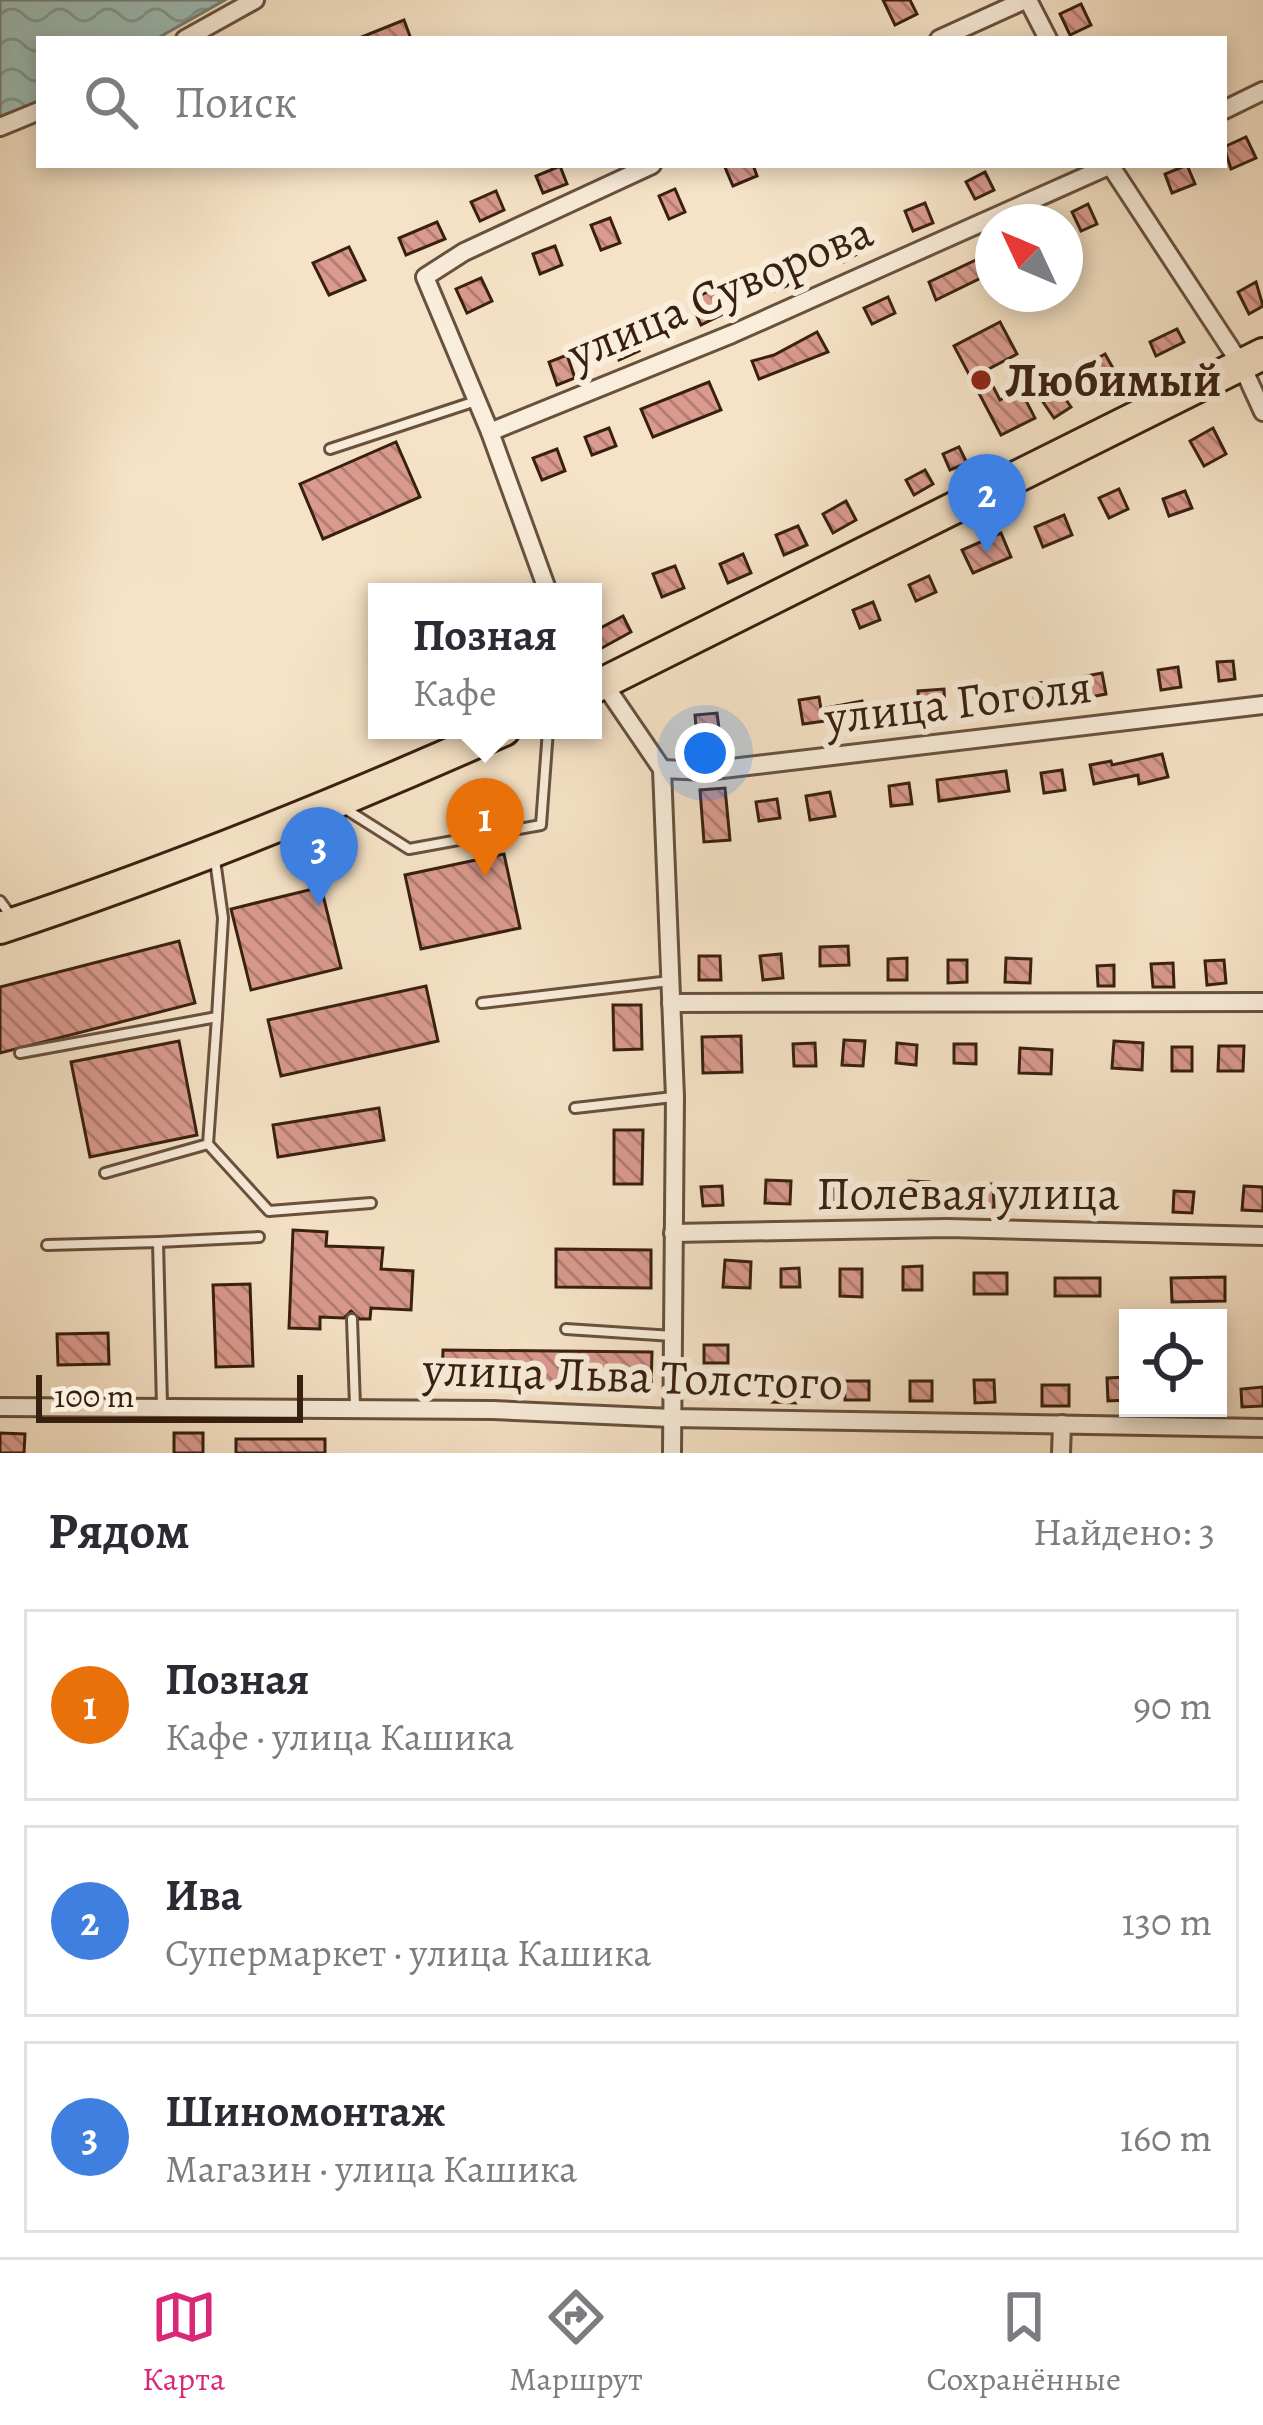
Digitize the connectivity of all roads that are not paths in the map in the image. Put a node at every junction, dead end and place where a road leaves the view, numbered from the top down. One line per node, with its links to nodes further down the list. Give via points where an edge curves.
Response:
1 (255, 0): 3 (street)
2 (1026, 0): 4 (street); 5 (street)
3 (190, 36)
4 (946, 36)
5 (1046, 36)
6 (1263, 91): 7 (street)
7 (1227, 109)
8 (36, 112): 9 (street)
9 (0, 127)
10 (646, 168): 14 (street, via 425,277)
11 (1103, 168): 16 (street, улица Суворова)
12 (1112, 168): 13 (street)
13 (1253, 360): 15 (street); 19 (highway)
14 (477, 401): 16 (street); 17 (lane)
15 (1263, 412)
16 (490, 433): 18 (street)
17 (330, 449)
18 (545, 583)
19 (602, 684)
20 (602, 691): 24 (street)
21 (1263, 705): 24 (street, улица Гоголя, via 706,771)
22 (484, 739): 25 (highway)
23 (547, 739): 25 (lane, via 541,825 409,849)
24 (662, 769): 28 (street)
25 (338, 804): 26 (highway)
26 (214, 853): 27 (highway); 32 (lane, via 223,918)
27 (5, 917)
28 (671, 981): 30 (lane); 31 (street)
29 (1263, 1002): 31 (street)
30 (482, 1003)
31 (671, 1003): 34 (street)
32 (217, 1017): 33 (lane); 36 (lane)
33 (20, 1053)
34 (675, 1097): 35 (lane); 39 (street)
35 (575, 1108)
36 (208, 1144): 37 (lane); 38 (lane, via 269,1210)
37 (106, 1173)
38 (371, 1203)
39 (673, 1233): 41 (street, Полевая улица, via 947,1228); 46 (street)
40 (259, 1237): 42 (lane)
41 (1263, 1237)
42 (158, 1242): 43 (lane); 48 (lane)
43 (47, 1245)
44 (352, 1319): 49 (lane)
45 (566, 1329): 46 (lane)
46 (674, 1336): 50 (street)
47 (0, 1407): 48 (street, улица Льва Толстого)
48 (162, 1408): 49 (street, улица Льва Толстого)
49 (355, 1408): 50 (street, улица Льва Толстого)
50 (672, 1418): 51 (street, улица Льва Толстого); 53 (street)
51 (1062, 1424): 52 (street, улица Льва Толстого); 54 (street)
52 (1263, 1428)
53 (672, 1453)
54 (1061, 1453)

